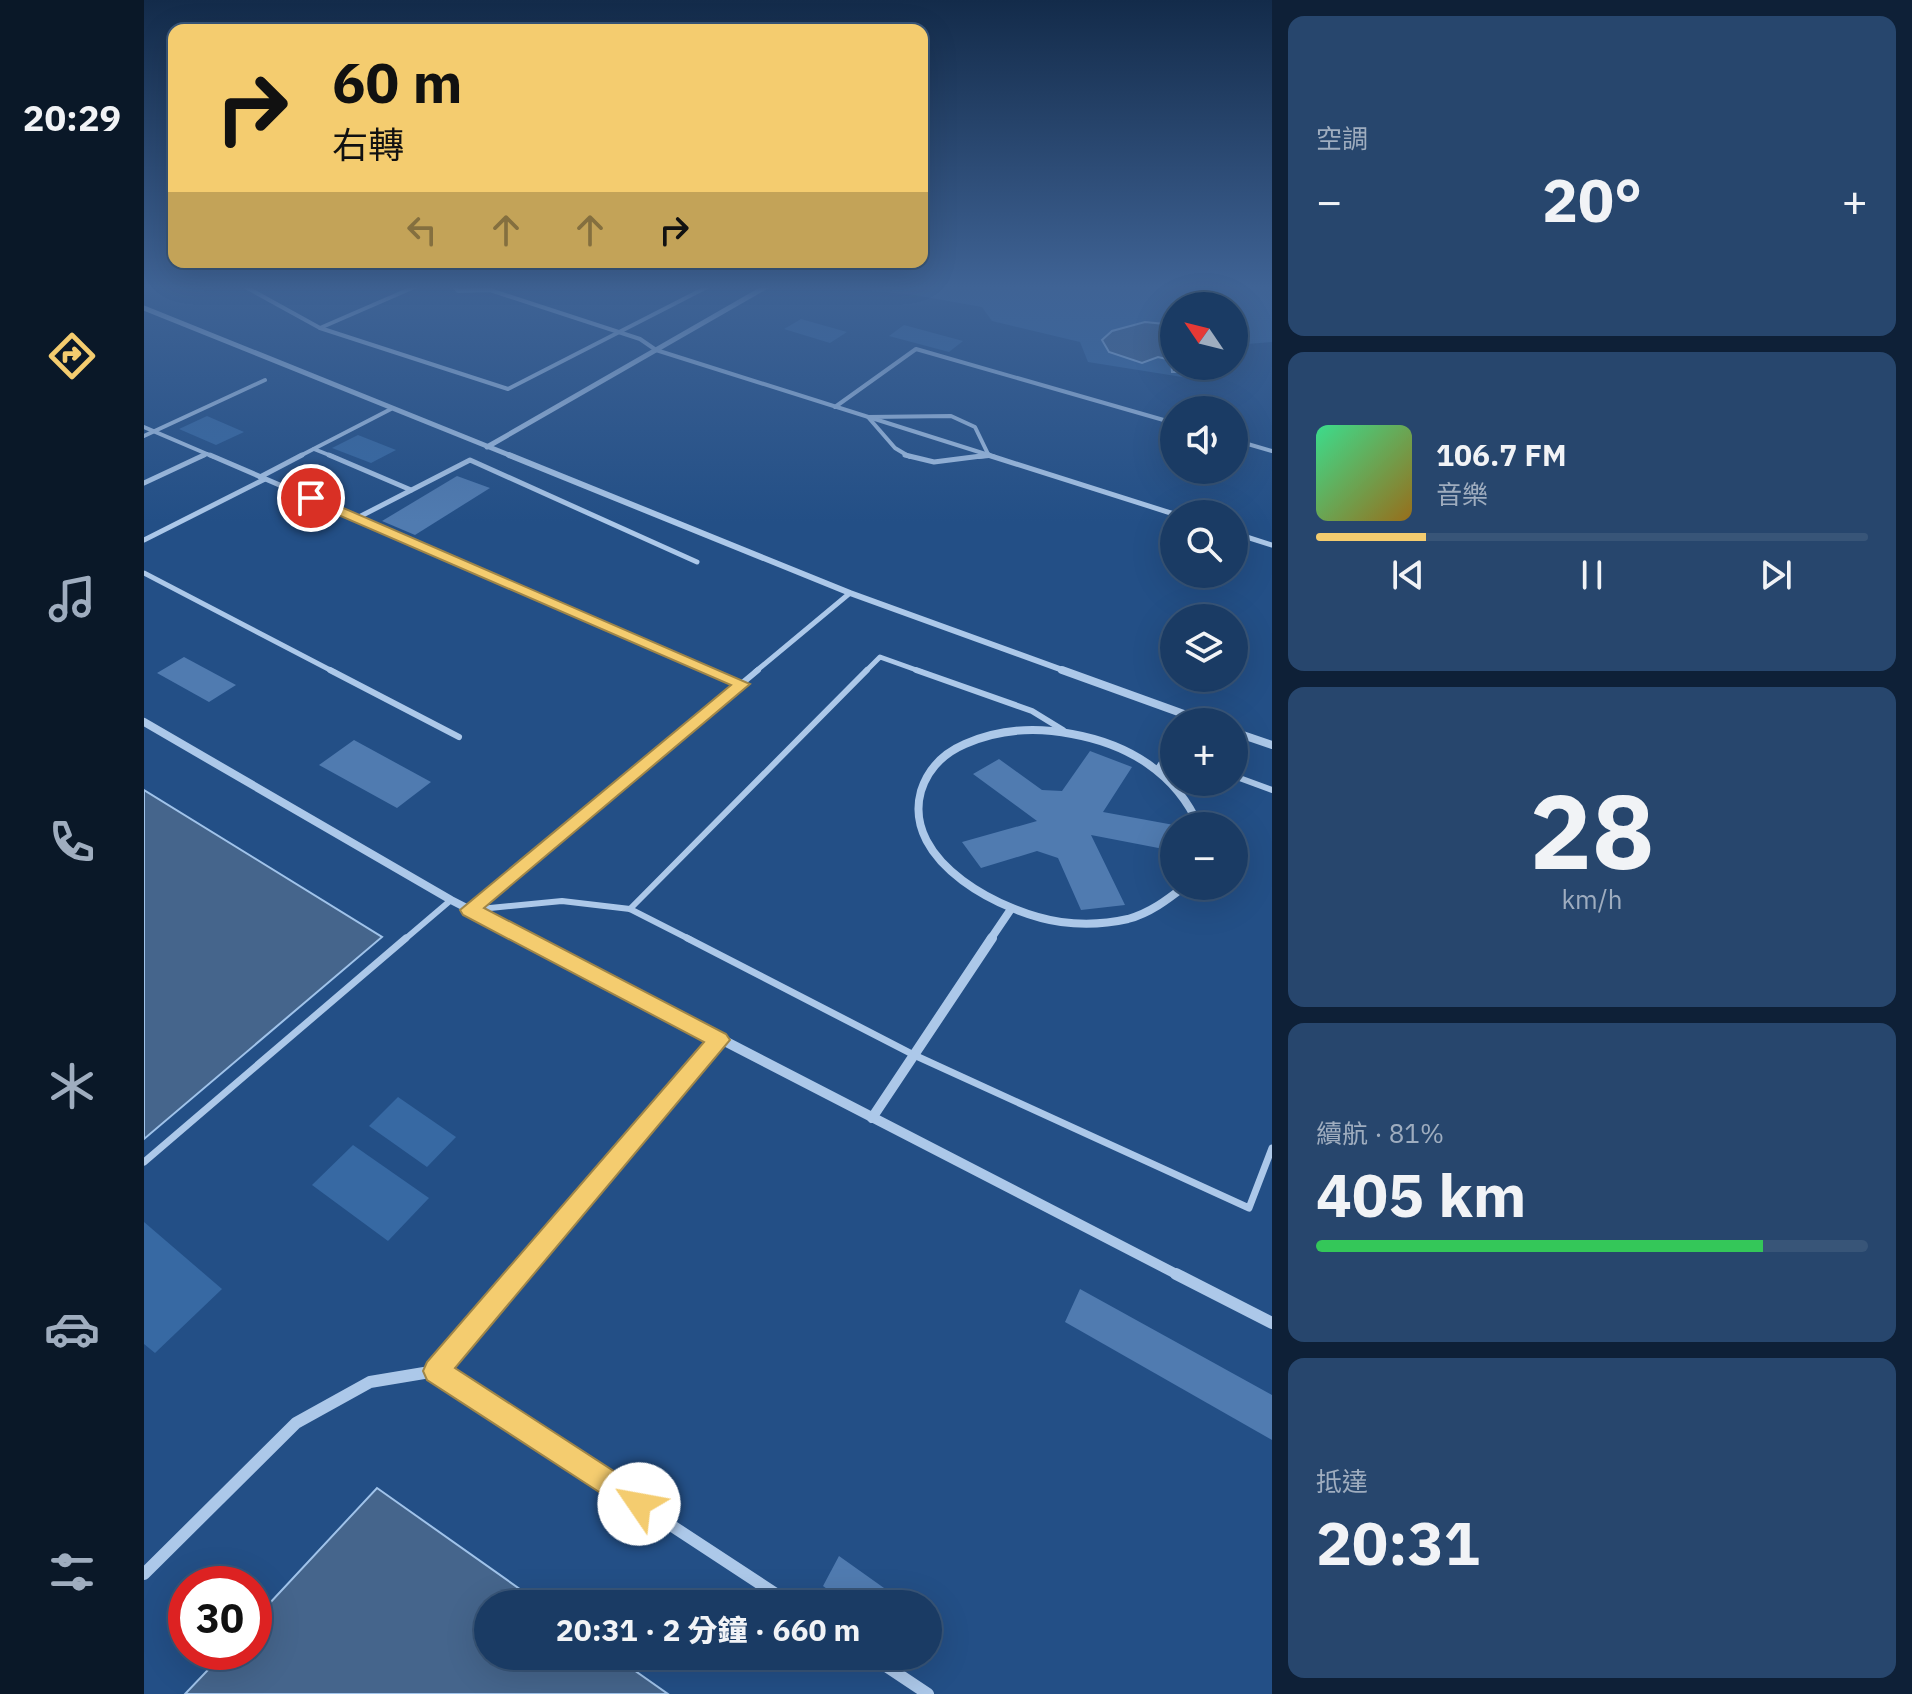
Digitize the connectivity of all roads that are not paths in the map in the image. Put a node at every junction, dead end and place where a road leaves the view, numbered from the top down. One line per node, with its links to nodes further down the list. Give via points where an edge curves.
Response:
1 (281, 364): 10 (street)
2 (431, 364): 3 (lane, via 508,389)
3 (557, 364)
4 (632, 364): 17 (street)
5 (700, 364): 9 (lane)
6 (895, 364): 9 (lane)
7 (968, 364): 12 (lane)
8 (265, 380): 14 (lane)
9 (835, 407): 11 (lane)
10 (391, 409): 17 (street); 18 (lane)
11 (868, 417): 21 (lane); 21 (lane, via 904,458 930,462); 21 (lane, via 951,416 975,427)
12 (1160, 419)
13 (144, 427): 14 (lane)
14 (154, 431): 15 (lane); 20 (lane)
15 (144, 436)
16 (1248, 444): 19 (lane)
17 (487, 447): 32 (street)
18 (314, 449): 22 (lane); 24 (lane)
19 (1272, 451)
20 (207, 454): 22 (lane); 23 (lane)
21 (989, 456): 25 (lane)
22 (262, 478): 26 (lane); 28 (lane)
23 (144, 483)
24 (411, 490): 26 (lane); 30 (lane, via 470,460)
25 (1160, 510)
26 (357, 518): 33 (lane)
27 (1248, 537): 29 (lane)
28 (144, 540)
29 (1272, 545)
30 (697, 562)
31 (144, 573): 37 (lane)
32 (850, 593): 33 (lane); 34 (street)
33 (742, 684): 49 (lane)
34 (1161, 708)
35 (144, 722): 45 (street)
36 (1064, 731): 41 (street, via 1098,739); 47 (lane, via 1032,711 880,657); 48 (street, via 1003,732 976,739 952,750 922,784 921,829 933,852 952,874)
37 (459, 737)
38 (1248, 737): 39 (street)
39 (1272, 745)
40 (1160, 767): 41 (street)
41 (1158, 770): 44 (street)
42 (1248, 781): 43 (lane)
43 (1272, 790)
44 (1193, 812)
45 (451, 900): 49 (street); 54 (lane)
46 (1167, 900): 48 (street, via 1156,909 1102,922 1056,920)
47 (630, 909): 49 (lane, via 562,901); 51 (lane)
48 (1011, 909): 51 (street)
49 (470, 910): 50 (street)
50 (719, 1040): 52 (street); 56 (street)
51 (914, 1055): 52 (street); 53 (lane, via 1249,1208)
52 (872, 1118): 55 (street)
53 (1272, 1148)
54 (144, 1162)
55 (1272, 1323)
56 (436, 1371): 57 (street, via 370,1382 296,1423); 58 (street)
57 (144, 1574)
58 (770, 1590)
59 (892, 1670): 60 (street)
60 (928, 1694)

